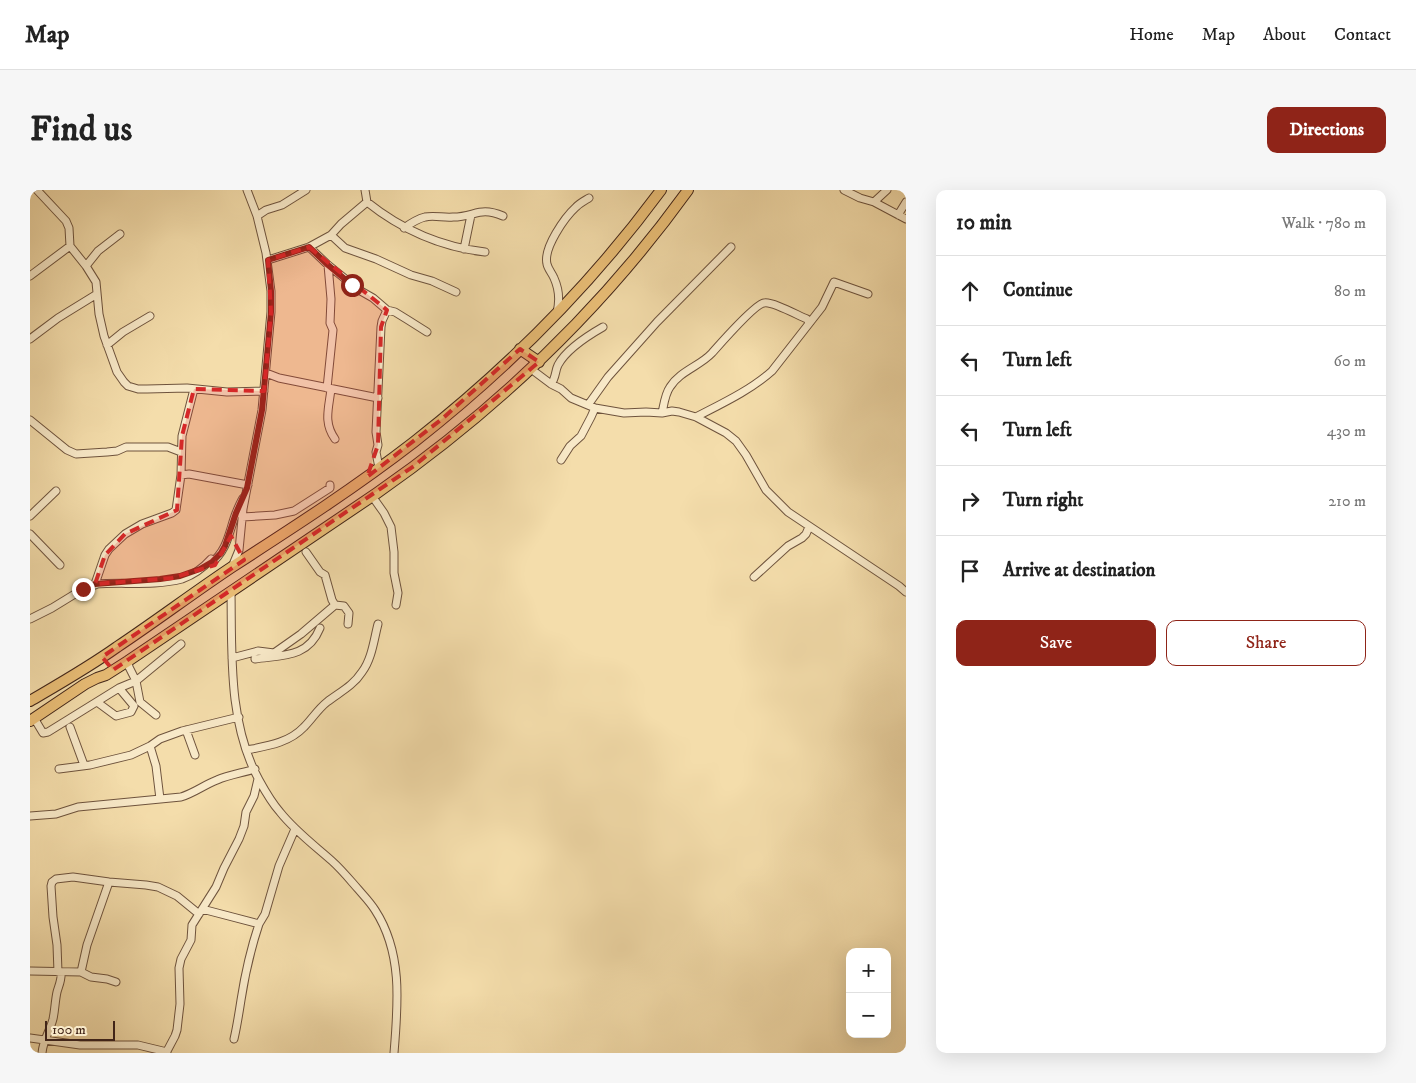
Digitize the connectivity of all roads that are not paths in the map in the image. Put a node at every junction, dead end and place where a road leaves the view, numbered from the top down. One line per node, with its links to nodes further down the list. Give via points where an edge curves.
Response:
1 (37, 190): 21 (street, via 66,221)
2 (247, 190): 15 (street)
3 (306, 190): 15 (street)
4 (365, 190): 10 (street)
5 (661, 190): 33 (highway, via 608,258)
6 (688, 190): 42 (highway, via 636,259)
7 (844, 190): 11 (street)
8 (887, 190): 11 (street)
9 (589, 198): 33 (street, via 568,216 549,246 546,262)
10 (367, 202): 18 (street); 20 (street)
11 (874, 202): 14 (street)
12 (906, 202): 14 (street)
13 (471, 215): 16 (street, via 486,211); 18 (street, via 425,217); 24 (street)
14 (898, 215): 17 (street)
15 (257, 216): 26 (street)
16 (503, 216)
17 (906, 219)
18 (404, 228): 24 (street)
19 (120, 234): 28 (street)
20 (331, 235): 22 (street); 30 (street, via 345,248)
21 (70, 246): 28 (street); 29 (street)
22 (309, 247): 26 (street); 27 (street)
23 (731, 247): 49 (street, via 656,322 608,377)
24 (464, 250): 25 (street)
25 (485, 252)
26 (268, 260): 43 (street, via 271,302)
27 (328, 265): 34 (street); 46 (street, via 330,324 333,330)
28 (86, 266): 31 (street, via 96,282)
29 (30, 276)
30 (456, 292)
31 (97, 294): 39 (street); 40 (street)
32 (868, 294): 36 (street, via 834,282 822,308)
33 (562, 300): 41 (highway, via 557,312)
34 (387, 310): 38 (street); 48 (street, via 381,326)
35 (150, 316): 40 (street)
36 (809, 323): 50 (street, via 807,319 770,303 760,304 707,358 670,386); 51 (street, via 768,374)
37 (604, 326): 44 (street, via 566,355 558,365)
38 (427, 332)
39 (30, 339)
40 (108, 345): 45 (street, via 117,372 128,386 138,389)
41 (520, 349): 42 (highway); 56 (highway, via 465,400)
42 (535, 365): 44 (street); 61 (highway, via 481,413)
43 (266, 373): 46 (street); 47 (street)
44 (551, 384): 49 (street, via 574,400)
45 (194, 389): 47 (street); 54 (street)
46 (329, 389): 48 (street); 53 (street, via 328,423)
47 (264, 391): 59 (street)
48 (378, 398): 56 (street, via 376,452)
49 (592, 406): 50 (street, via 624,413); 55 (street, via 591,417 581,436)
50 (662, 413): 51 (street, via 672,411)
51 (696, 416): 66 (street, via 736,441 766,490)
52 (30, 420): 54 (street, via 76,454 116,451 126,447 168,447)
53 (335, 439)
54 (181, 452): 57 (street)
55 (561, 460)
56 (379, 468): 62 (highway)
57 (181, 472): 59 (street); 76 (street, via 176,510 125,534 104,555)
58 (330, 485): 64 (street, via 322,494 294,511)
59 (247, 487): 64 (street); 73 (street, via 225,546)
60 (56, 491): 63 (street)
61 (372, 496): 65 (highway); 80 (street, via 391,528 398,593)
62 (330, 504): 65 (highway); 71 (highway)
63 (30, 516)
64 (242, 517): 68 (street)
65 (342, 517): 77 (highway)
66 (808, 527): 75 (street, via 802,538 788,546); 78 (street)
67 (30, 534): 72 (street)
68 (239, 550): 71 (street); 74 (street)
69 (306, 552): 79 (street, via 325,575)
70 (211, 559): 73 (street)
71 (244, 560): 74 (highway)
72 (60, 565)
73 (204, 567): 76 (street, via 172,578)
74 (232, 567): 81 (highway)
75 (754, 577)
76 (95, 584): 82 (street)
77 (231, 591): 83 (highway); 89 (street)
78 (906, 592)
79 (334, 605): 84 (street, via 344,606 349,613); 89 (street, via 274,653 258,651)
80 (396, 605)
81 (174, 606): 83 (highway); 88 (highway)
82 (30, 619)
83 (185, 622): 91 (highway)
84 (348, 624)
85 (378, 624): 103 (street, via 364,670 346,689 294,736)
86 (320, 628): 90 (street, via 314,640 300,651)
87 (181, 644): 93 (street)
88 (102, 657): 92 (highway); 95 (highway)
89 (232, 658): 99 (street)
90 (255, 659)
91 (128, 661): 92 (highway); 93 (street)
92 (113, 670): 98 (highway)
93 (136, 681): 94 (street); 97 (street, via 140,702)
94 (119, 688): 96 (street); 96 (street, via 134,706 132,712 116,716)
95 (30, 701)
96 (97, 702): 98 (street, via 48,732 43,733)
97 (156, 715)
98 (33, 717)
99 (239, 717): 101 (street); 103 (street)
100 (70, 727): 105 (street)
101 (186, 730): 102 (street); 104 (street)
102 (150, 746): 105 (street); 109 (street)
103 (247, 750): 107 (street)
104 (195, 755)
105 (84, 766): 106 (street)
106 (59, 769)
107 (255, 769): 108 (street); 109 (street, via 217,780 192,794)
108 (258, 779): 111 (street, via 274,805); 113 (street, via 239,839 216,888)
109 (160, 799): 110 (street, via 78,807 56,814)
110 (30, 816)
111 (295, 829): 114 (street); 124 (street, via 350,879 375,910 386,930 394,954 397,981)
112 (109, 882): 113 (street, via 158,888); 116 (street, via 74,877 52,882 52,917); 117 (street)
113 (201, 911): 114 (street); 122 (street, via 192,925 191,940 181,959 178,1023)
114 (259, 924): 120 (street)
115 (30, 971): 116 (street)
116 (60, 972): 117 (street); 121 (street, via 62,979 54,1016)
117 (81, 972): 118 (street)
118 (116, 982)
119 (30, 1038): 121 (street)
120 (234, 1039)
121 (44, 1040): 122 (street, via 80,1045 138,1045); 123 (street)
122 (167, 1052)
123 (42, 1053)
124 (394, 1053)

